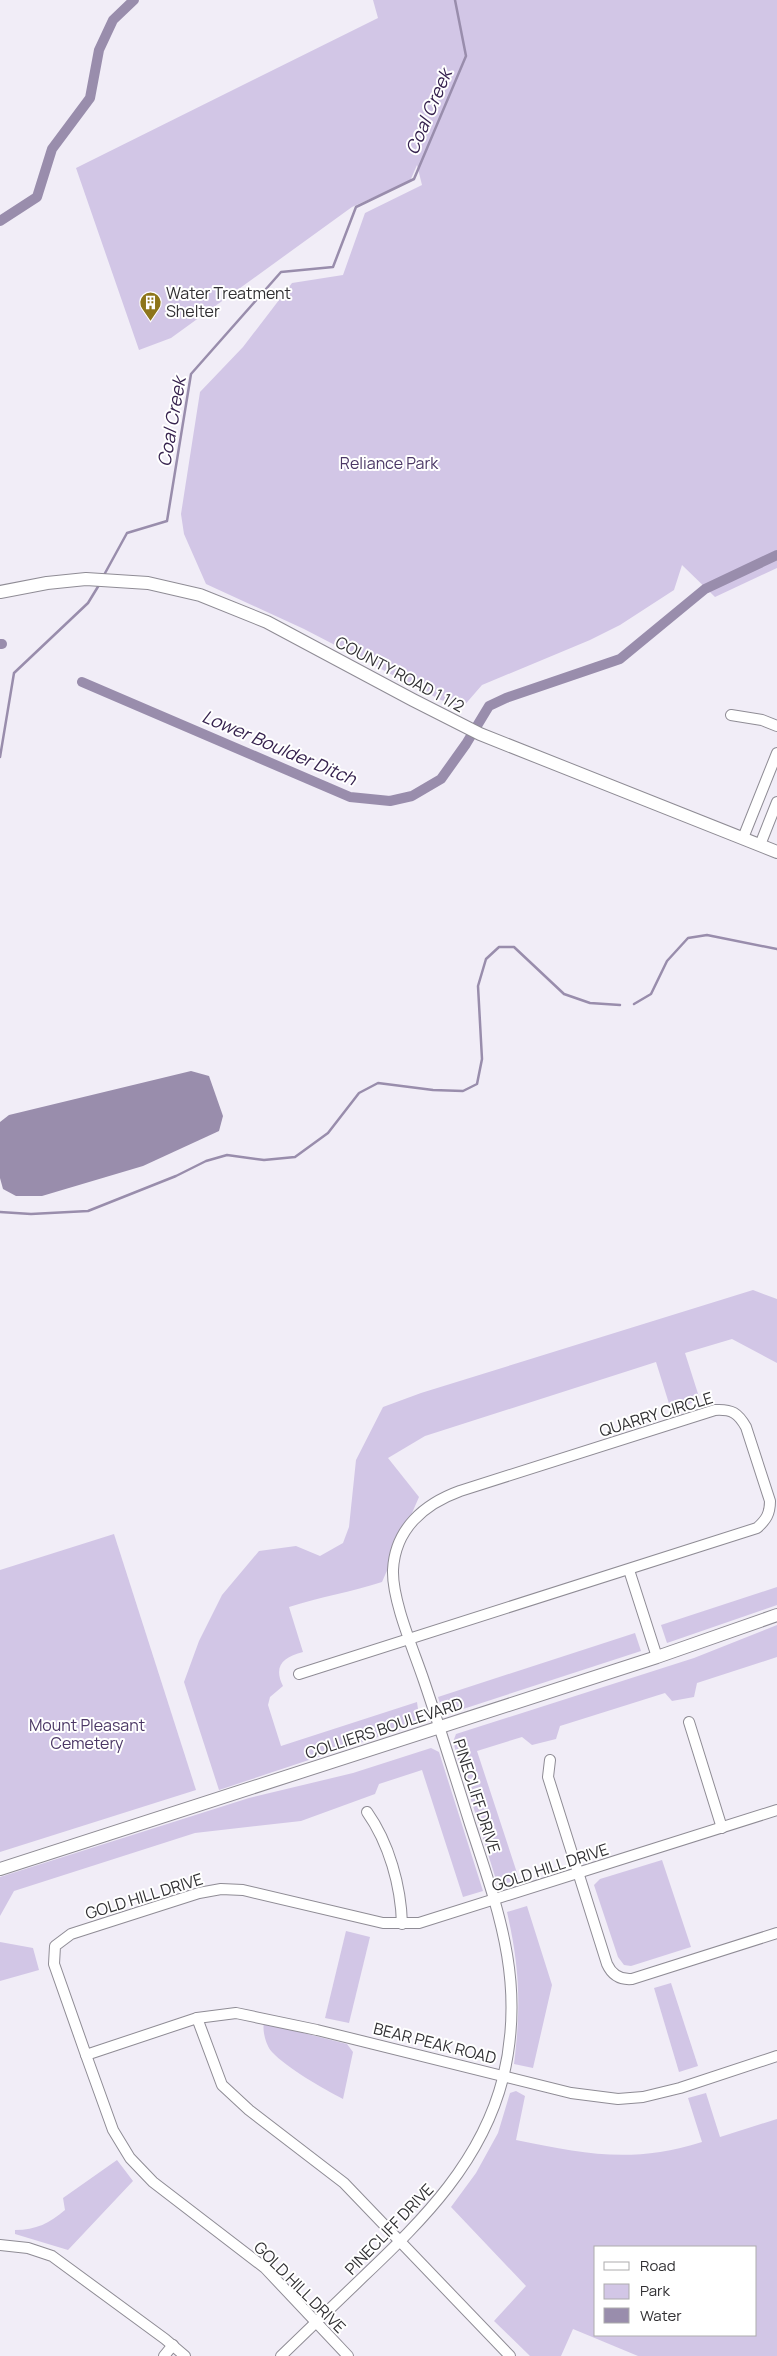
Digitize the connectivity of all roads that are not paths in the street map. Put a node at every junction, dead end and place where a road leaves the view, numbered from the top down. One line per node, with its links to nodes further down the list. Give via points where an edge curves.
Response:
1 (0, 592): 6 (street, COUNTY ROAD 1 1/2, via 86,579 148,583 200,595 248,612 480,734)
2 (731, 715): 3 (street)
3 (777, 726)
4 (777, 753): 6 (street)
5 (777, 802): 7 (street)
6 (743, 838): 7 (street, COUNTY ROAD 1 1/2)
7 (760, 845): 8 (street, COUNTY ROAD 1 1/2)
8 (777, 852)
9 (629, 1570): 11 (street, QUARRY CIRCLE); 11 (street, QUARRY CIRCLE, via 757,1528 765,1522 770,1512 770,1501 746,1427 730,1410 716,1410 460,1491 432,1503 420,1512 406,1532 393,1570 397,1598); 12 (street)
10 (777, 1615): 12 (street, COLLIERS BOULEVARD)
11 (410, 1638): 13 (street); 15 (street, QUARRY CIRCLE)
12 (657, 1657): 15 (street, COLLIERS BOULEVARD)
13 (299, 1674)
14 (689, 1722): 19 (street)
15 (439, 1728): 20 (street, COLLIERS BOULEVARD); 22 (street, PINECLIFF DRIVE)
16 (550, 1760): 21 (street, via 548,1777)
17 (777, 1810): 19 (street, GOLD HILL DRIVE)
18 (367, 1812): 23 (street, via 379,1829 398,1889)
19 (722, 1828): 21 (street, GOLD HILL DRIVE)
20 (0, 1869)
21 (578, 1874): 22 (street, GOLD HILL DRIVE); 24 (street, via 608,1967 624,1979)
22 (495, 1900): 23 (street, GOLD HILL DRIVE, via 419,1923); 28 (street, PINECLIFF DRIVE, via 510,1970 512,2009)
23 (402, 1924): 26 (street, GOLD HILL DRIVE, via 348,1916 243,1890 221,1889 199,1892 71,1934 55,1946 54,1964)
24 (777, 1933)
25 (197, 2018): 26 (street, BEAR PEAK ROAD); 28 (street, BEAR PEAK ROAD, via 236,2013); 29 (street, via 222,2085 249,2110 344,2183)
26 (86, 2055): 31 (street, GOLD HILL DRIVE, via 113,2130 130,2158 153,2182 265,2268)
27 (777, 2056): 28 (street, BEAR PEAK ROAD, via 680,2088 618,2099)
28 (504, 2076): 29 (street, PINECLIFF DRIVE, via 490,2117 462,2170 423,2220)
29 (400, 2242): 31 (street, PINECLIFF DRIVE); 37 (street)
30 (0, 2245): 32 (street, via 28,2248 52,2256)
31 (316, 2322): 35 (street, PINECLIFF DRIVE); 36 (street, GOLD HILL DRIVE)
32 (173, 2345): 33 (street); 34 (street)
33 (164, 2356)
34 (186, 2356)
35 (281, 2356)
36 (348, 2356)
37 (510, 2356)

